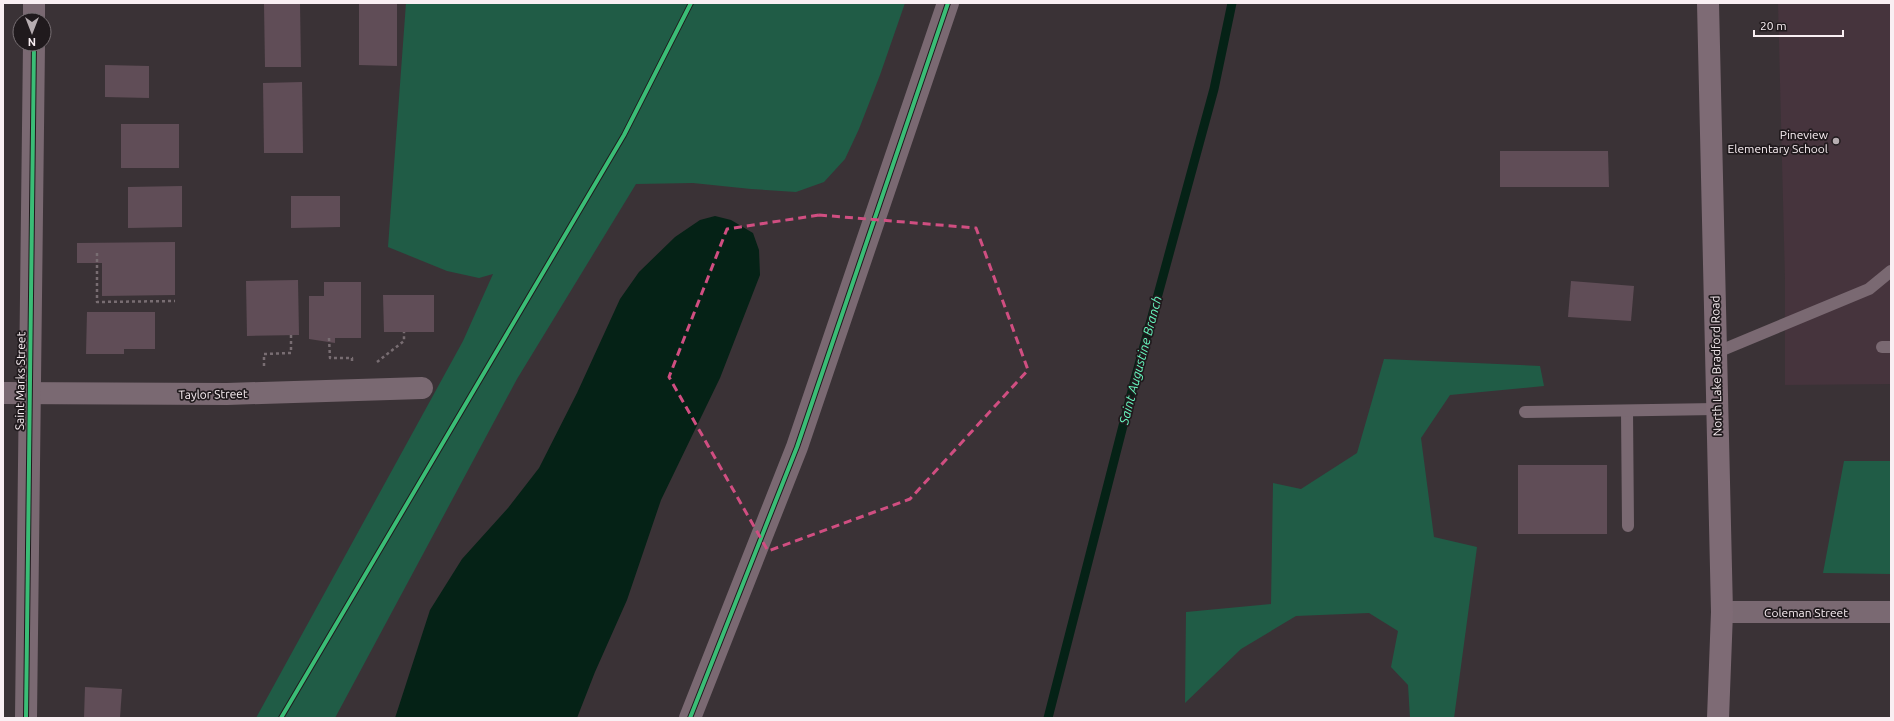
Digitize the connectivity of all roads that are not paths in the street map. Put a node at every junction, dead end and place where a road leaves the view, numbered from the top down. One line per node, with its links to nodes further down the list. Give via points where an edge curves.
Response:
1 (948, 3): 16 (street, via 797,447)
2 (1708, 9): 5 (main road, North Lake Bradford Road)
3 (34, 52): 8 (street, Saint Marks Street)
4 (1891, 271): 5 (lane, via 1869,289)
5 (1715, 353): 9 (main road, North Lake Bradford Road)
6 (422, 388): 8 (street, Taylor Street, via 264,393)
7 (3, 393): 8 (street, Taylor Street)
8 (30, 394): 15 (street, Saint Marks Street)
9 (1716, 409): 10 (lane); 13 (main road, North Lake Bradford Road)
10 (1627, 411): 11 (lane); 12 (lane)
11 (1525, 412)
12 (1628, 526)
13 (1722, 612): 14 (street, Coleman Street); 17 (main road, North Lake Bradford Road)
14 (1891, 612)
15 (26, 718)
16 (690, 718)
17 (1718, 718)

